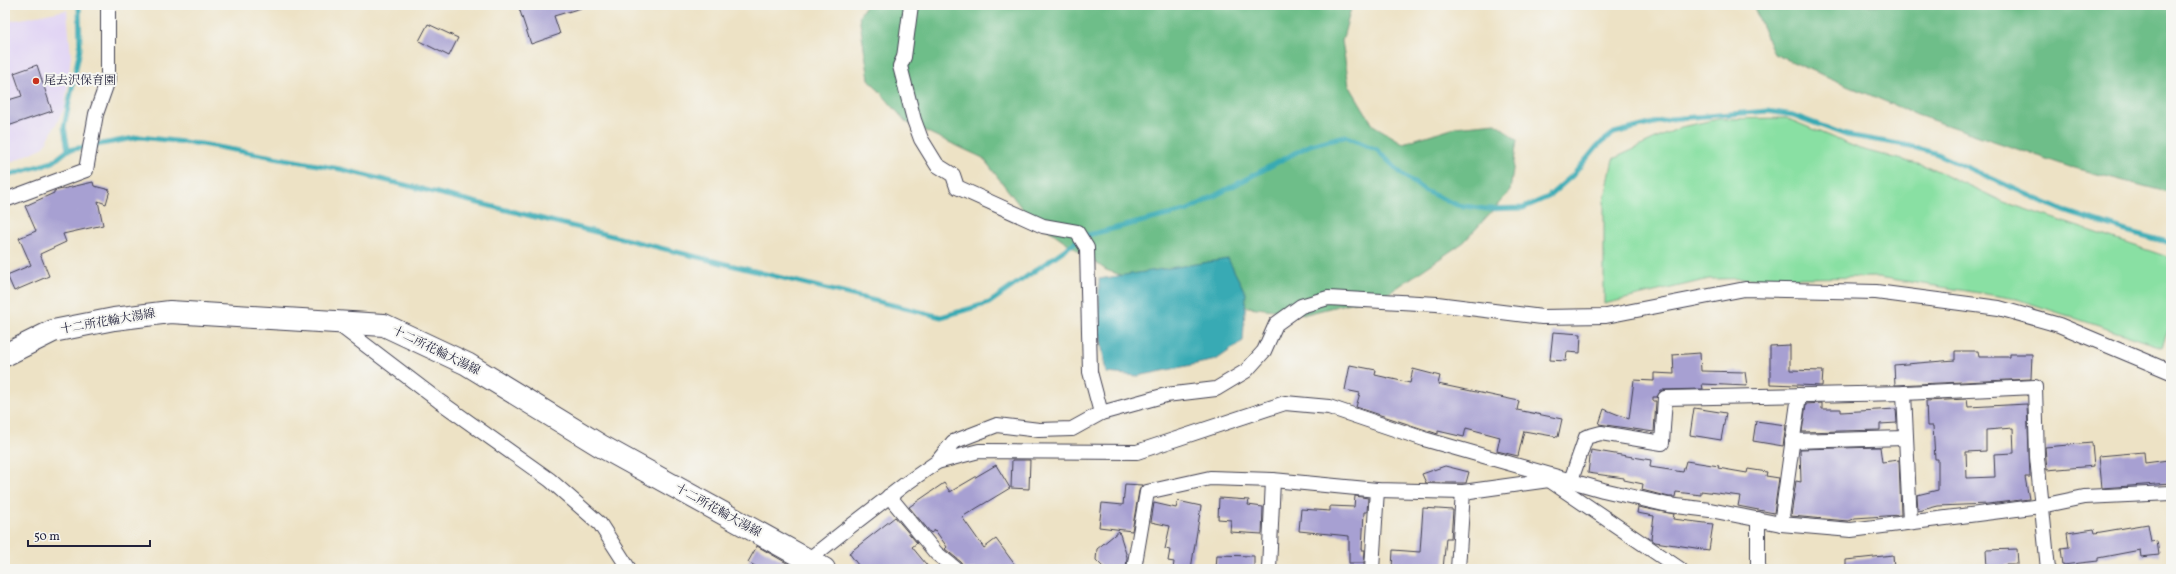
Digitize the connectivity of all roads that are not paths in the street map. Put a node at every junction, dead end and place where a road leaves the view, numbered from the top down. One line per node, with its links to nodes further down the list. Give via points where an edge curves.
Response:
1 (108, 5): 3 (street, via 108,80 96,114 86,170)
2 (911, 5): 9 (street, via 904,57 900,66 921,139 937,165 953,175 957,187 1043,226 1077,232 1087,248 1090,372)
3 (5, 200)
4 (335, 321): 5 (main road, 十二所花輪大湯線, via 170,312 114,319 54,332); 24 (main road, 十二所花輪大湯線, via 384,325 467,364 601,446); 25 (street, via 439,401 550,480 600,524)
5 (5, 355)
6 (2171, 372): 9 (street, via 2059,325 1999,308 1876,292 1745,288 1676,304 1598,316 1542,317 1437,304 1328,298 1301,306 1276,324 1264,350 1246,371 1216,389 1166,395)
7 (1904, 393): 8 (street); 10 (street); 20 (street, via 2035,387 2036,457)
8 (1799, 395): 11 (street); 15 (street, via 1664,398 1662,443 1601,433 1586,437)
9 (1101, 413): 12 (street, via 1072,429 1039,430 997,425 953,442)
10 (1906, 438): 11 (street); 22 (street)
11 (1792, 441): 23 (street)
12 (937, 462): 15 (street, via 979,451 1137,452 1285,403 1329,407 1424,439); 19 (street)
13 (1273, 480): 16 (street); 27 (street, via 1210,478 1147,492); 28 (street)
14 (1549, 480): 15 (street); 17 (street); 31 (street)
15 (1571, 480): 21 (street, via 1668,505)
16 (1377, 490): 17 (street); 29 (street)
17 (1463, 492): 30 (street)
18 (2171, 493): 20 (street, via 2084,497)
19 (889, 496): 24 (street); 26 (street, via 936,553)
20 (2041, 506): 22 (street); 33 (street)
21 (1758, 519): 23 (street); 32 (street)
22 (1910, 522): 23 (street, via 1851,530)
23 (1781, 524)
24 (811, 566)
25 (629, 569)
26 (956, 569)
27 (1134, 569)
28 (1269, 569)
29 (1372, 569)
30 (1458, 569)
31 (1680, 569)
32 (1758, 569)
33 (2048, 569)

